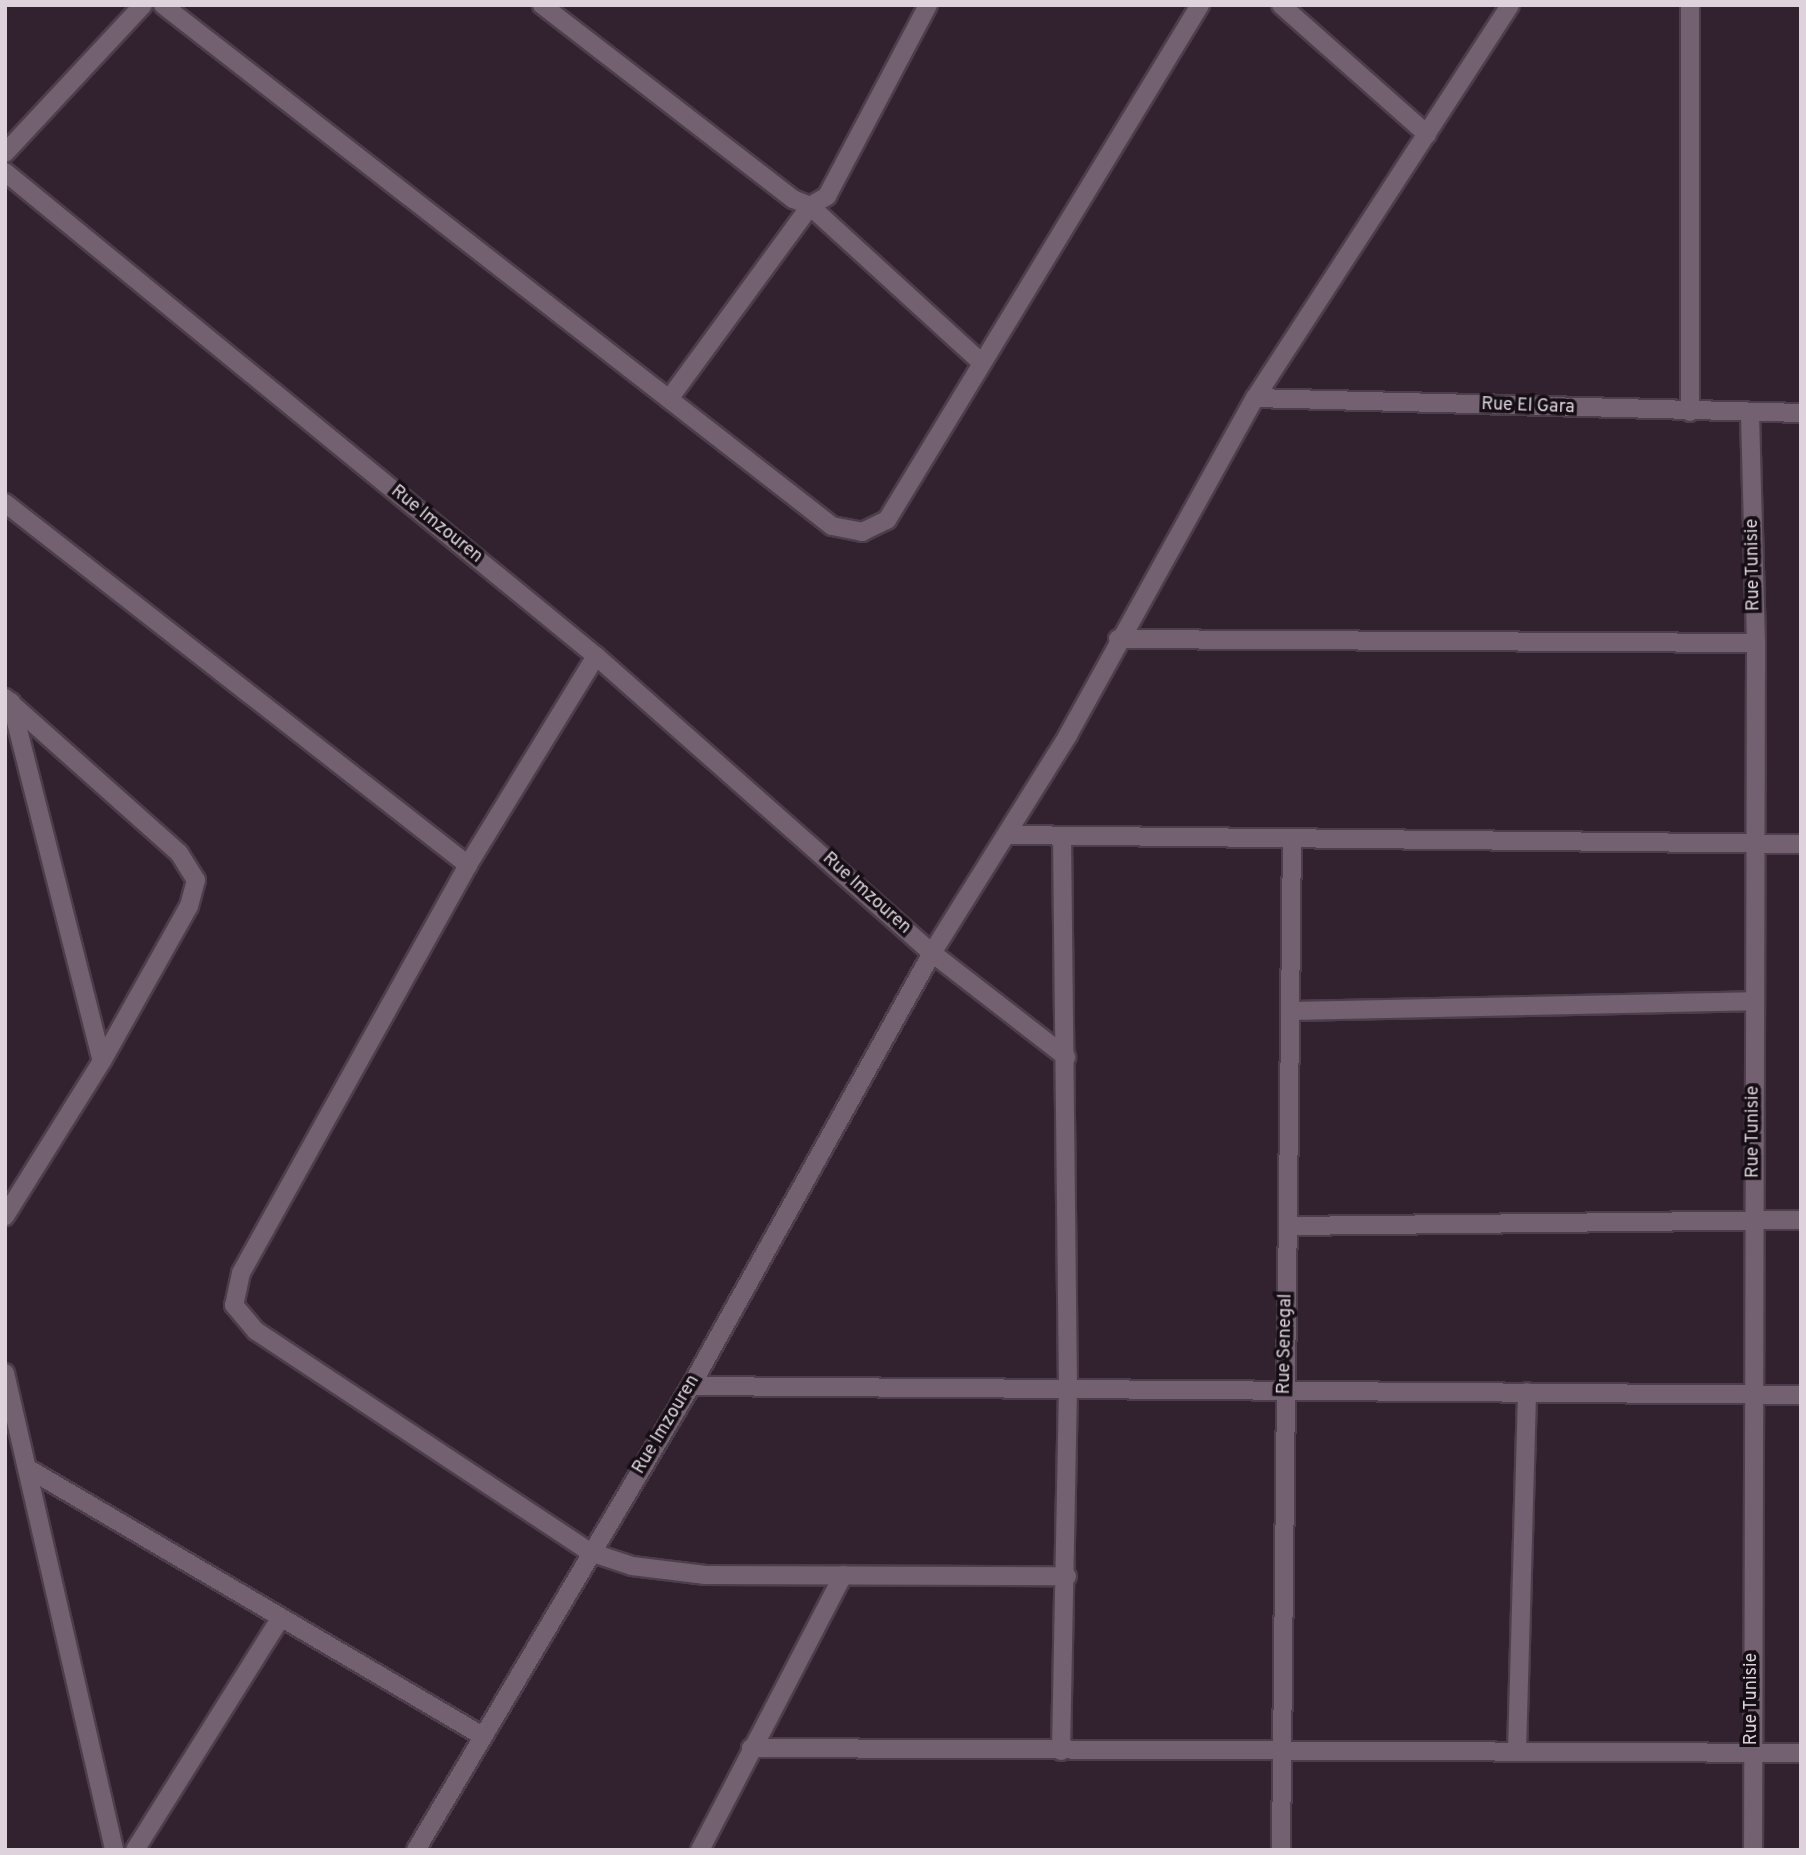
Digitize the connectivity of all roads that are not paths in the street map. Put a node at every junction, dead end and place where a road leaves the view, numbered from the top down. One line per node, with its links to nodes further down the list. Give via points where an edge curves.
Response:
1 (143, 5): 11 (street)
2 (163, 5): 16 (street)
3 (542, 5): 9 (street)
4 (928, 5): 13 (street, via 923,24 827,196)
5 (1200, 5): 14 (street)
6 (1280, 5): 10 (street)
7 (1510, 5): 10 (street)
8 (1690, 5): 17 (street)
9 (564, 12): 13 (street, via 793,199)
10 (1427, 134): 15 (street)
11 (5, 153)
12 (5, 172): 23 (street, Rue Imzouren)
13 (810, 206): 14 (street); 16 (street)
14 (982, 363): 16 (street, via 887,520 862,532 832,526)
15 (1255, 398): 17 (street, Rue El Gara); 21 (street)
16 (669, 399)
17 (1690, 412): 19 (street, Rue El Gara)
18 (1801, 413): 19 (street, Rue El Gara)
19 (1750, 414): 22 (street, Rue Tunisie)
20 (5, 503): 30 (street)
21 (1118, 639): 22 (street); 25 (street)
22 (1756, 643): 28 (street, Rue Tunisie)
23 (596, 656): 30 (street); 31 (street, Rue Imzouren)
24 (8, 700): 35 (street); 35 (street, via 179,853 196,880 189,906)
25 (1007, 835): 26 (street); 31 (street)
26 (1062, 839): 27 (street); 34 (street)
27 (1292, 839): 28 (street); 33 (street, Rue Senegal)
28 (1755, 844): 29 (street); 32 (street, Rue Tunisie)
29 (1801, 844)
30 (468, 865): 48 (street, via 241,1273 234,1306 256,1331)
31 (932, 953): 34 (street); 41 (street, Rue Imzouren)
32 (1755, 1001): 33 (street); 38 (street, Rue Tunisie)
33 (1290, 1011): 39 (street, Rue Senegal)
34 (1066, 1057): 42 (street)
35 (102, 1061): 36 (street)
36 (5, 1216)
37 (1801, 1220): 38 (street)
38 (1754, 1221): 39 (street); 45 (street, Rue Tunisie)
39 (1288, 1226): 43 (street, Rue Senegal)
40 (5, 1373): 47 (street)
41 (691, 1386): 42 (street); 48 (street, Rue Imzouren)
42 (1068, 1390): 43 (street); 50 (street)
43 (1286, 1392): 44 (street); 55 (street, Rue Senegal)
44 (1527, 1392): 45 (street); 56 (street)
45 (1753, 1393): 46 (street); 58 (street, Rue Tunisie)
46 (1801, 1395)
47 (27, 1468): 51 (street); 59 (street)
48 (590, 1552): 49 (street, via 632,1566 705,1574); 52 (street, Rue Imzouren)
49 (843, 1575): 50 (street); 53 (street)
50 (1067, 1576): 54 (street)
51 (280, 1619): 52 (street); 60 (street)
52 (481, 1735): 61 (street, Rue Imzouren)
53 (751, 1748): 54 (street); 62 (street)
54 (1061, 1751): 55 (street)
55 (1282, 1752): 56 (street); 63 (street, Rue Senegal)
56 (1517, 1752): 58 (street)
57 (1801, 1753): 58 (street)
58 (1752, 1754): 64 (street, Rue Tunisie)
59 (114, 1850)
60 (135, 1850)
61 (416, 1850)
62 (700, 1850)
63 (1281, 1850)
64 (1753, 1850)

